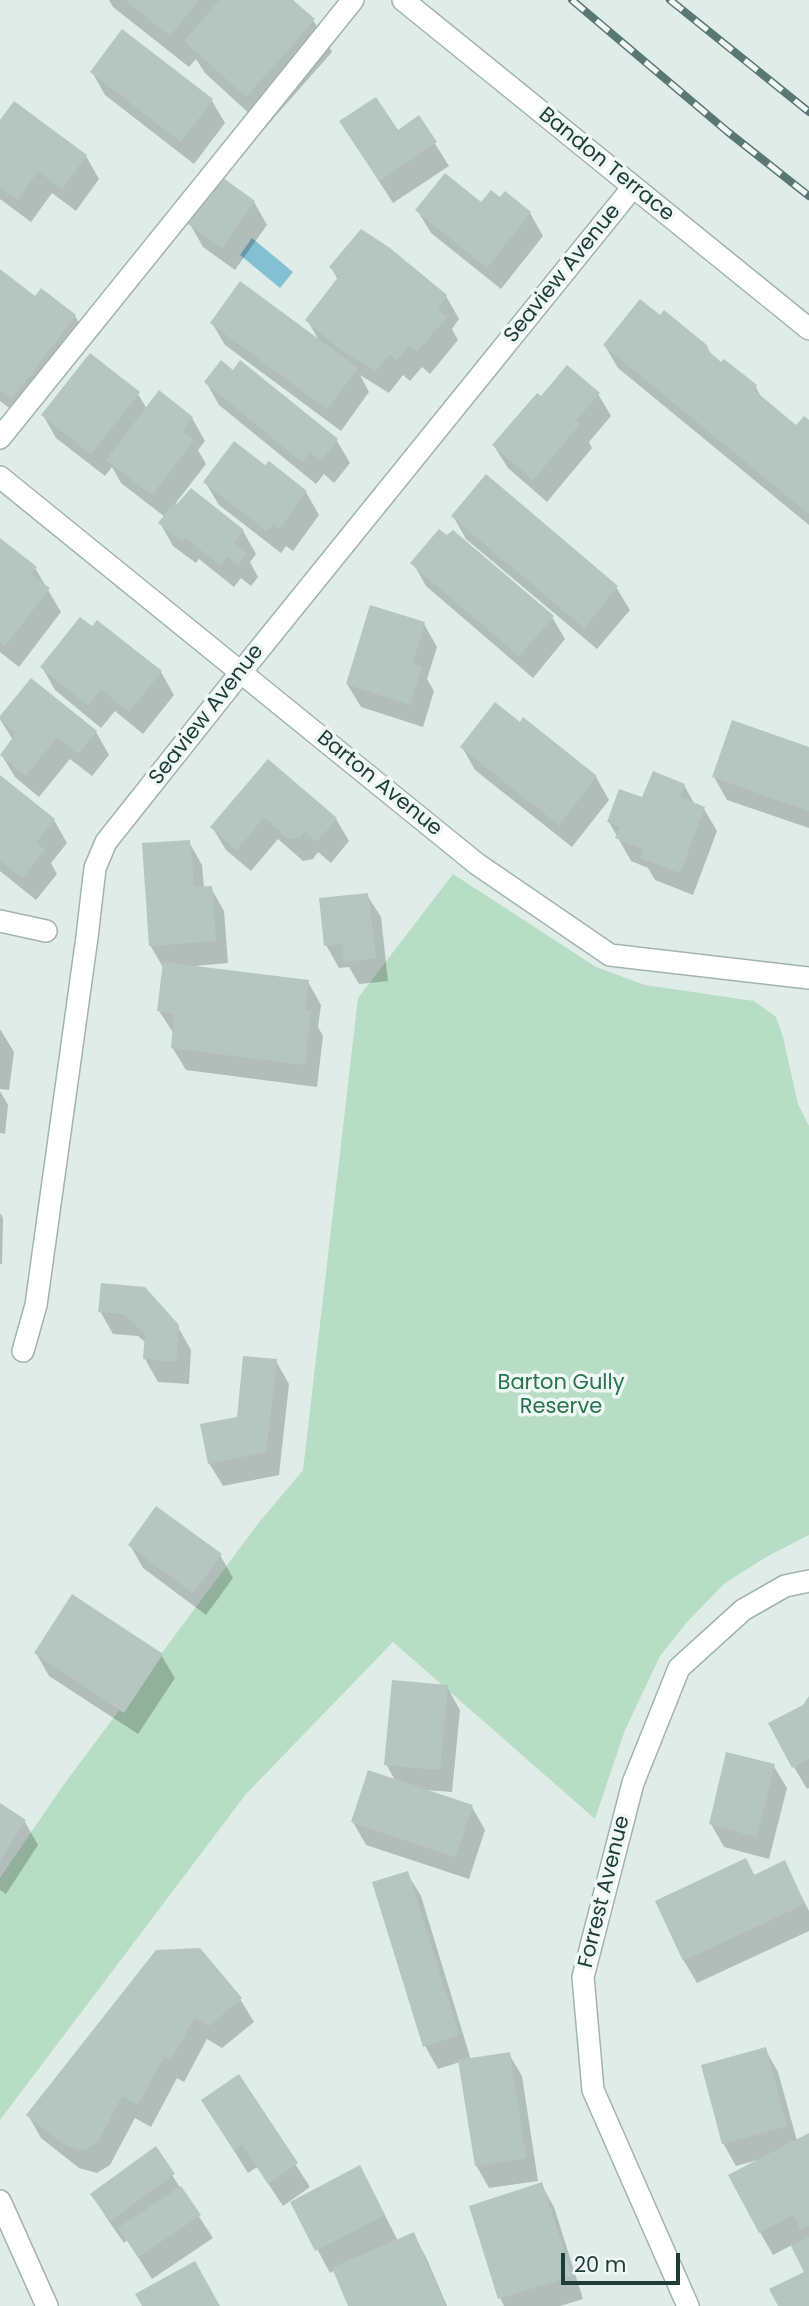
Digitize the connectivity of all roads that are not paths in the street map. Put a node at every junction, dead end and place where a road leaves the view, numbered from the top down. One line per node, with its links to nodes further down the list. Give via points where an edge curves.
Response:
1 (353, 0): 5 (street)
2 (403, 0): 3 (street, Bandon Terrace)
3 (633, 187): 4 (street, Bandon Terrace); 7 (street, Seaview Avenue)
4 (809, 329)
5 (0, 438)
6 (0, 477): 7 (street, Barton Avenue)
7 (240, 672): 10 (street, Barton Avenue, via 477,864 610,955); 11 (street, Seaview Avenue, via 106,842 95,868 36,1305)
8 (0, 921): 9 (street)
9 (46, 931)
10 (809, 978)
11 (23, 1351)
12 (809, 1581): 15 (street, Forrest Avenue, via 785,1586 743,1609 679,1668 633,1783 583,1977 593,2090)
13 (0, 2201): 14 (street)
14 (47, 2306)
15 (688, 2306)

